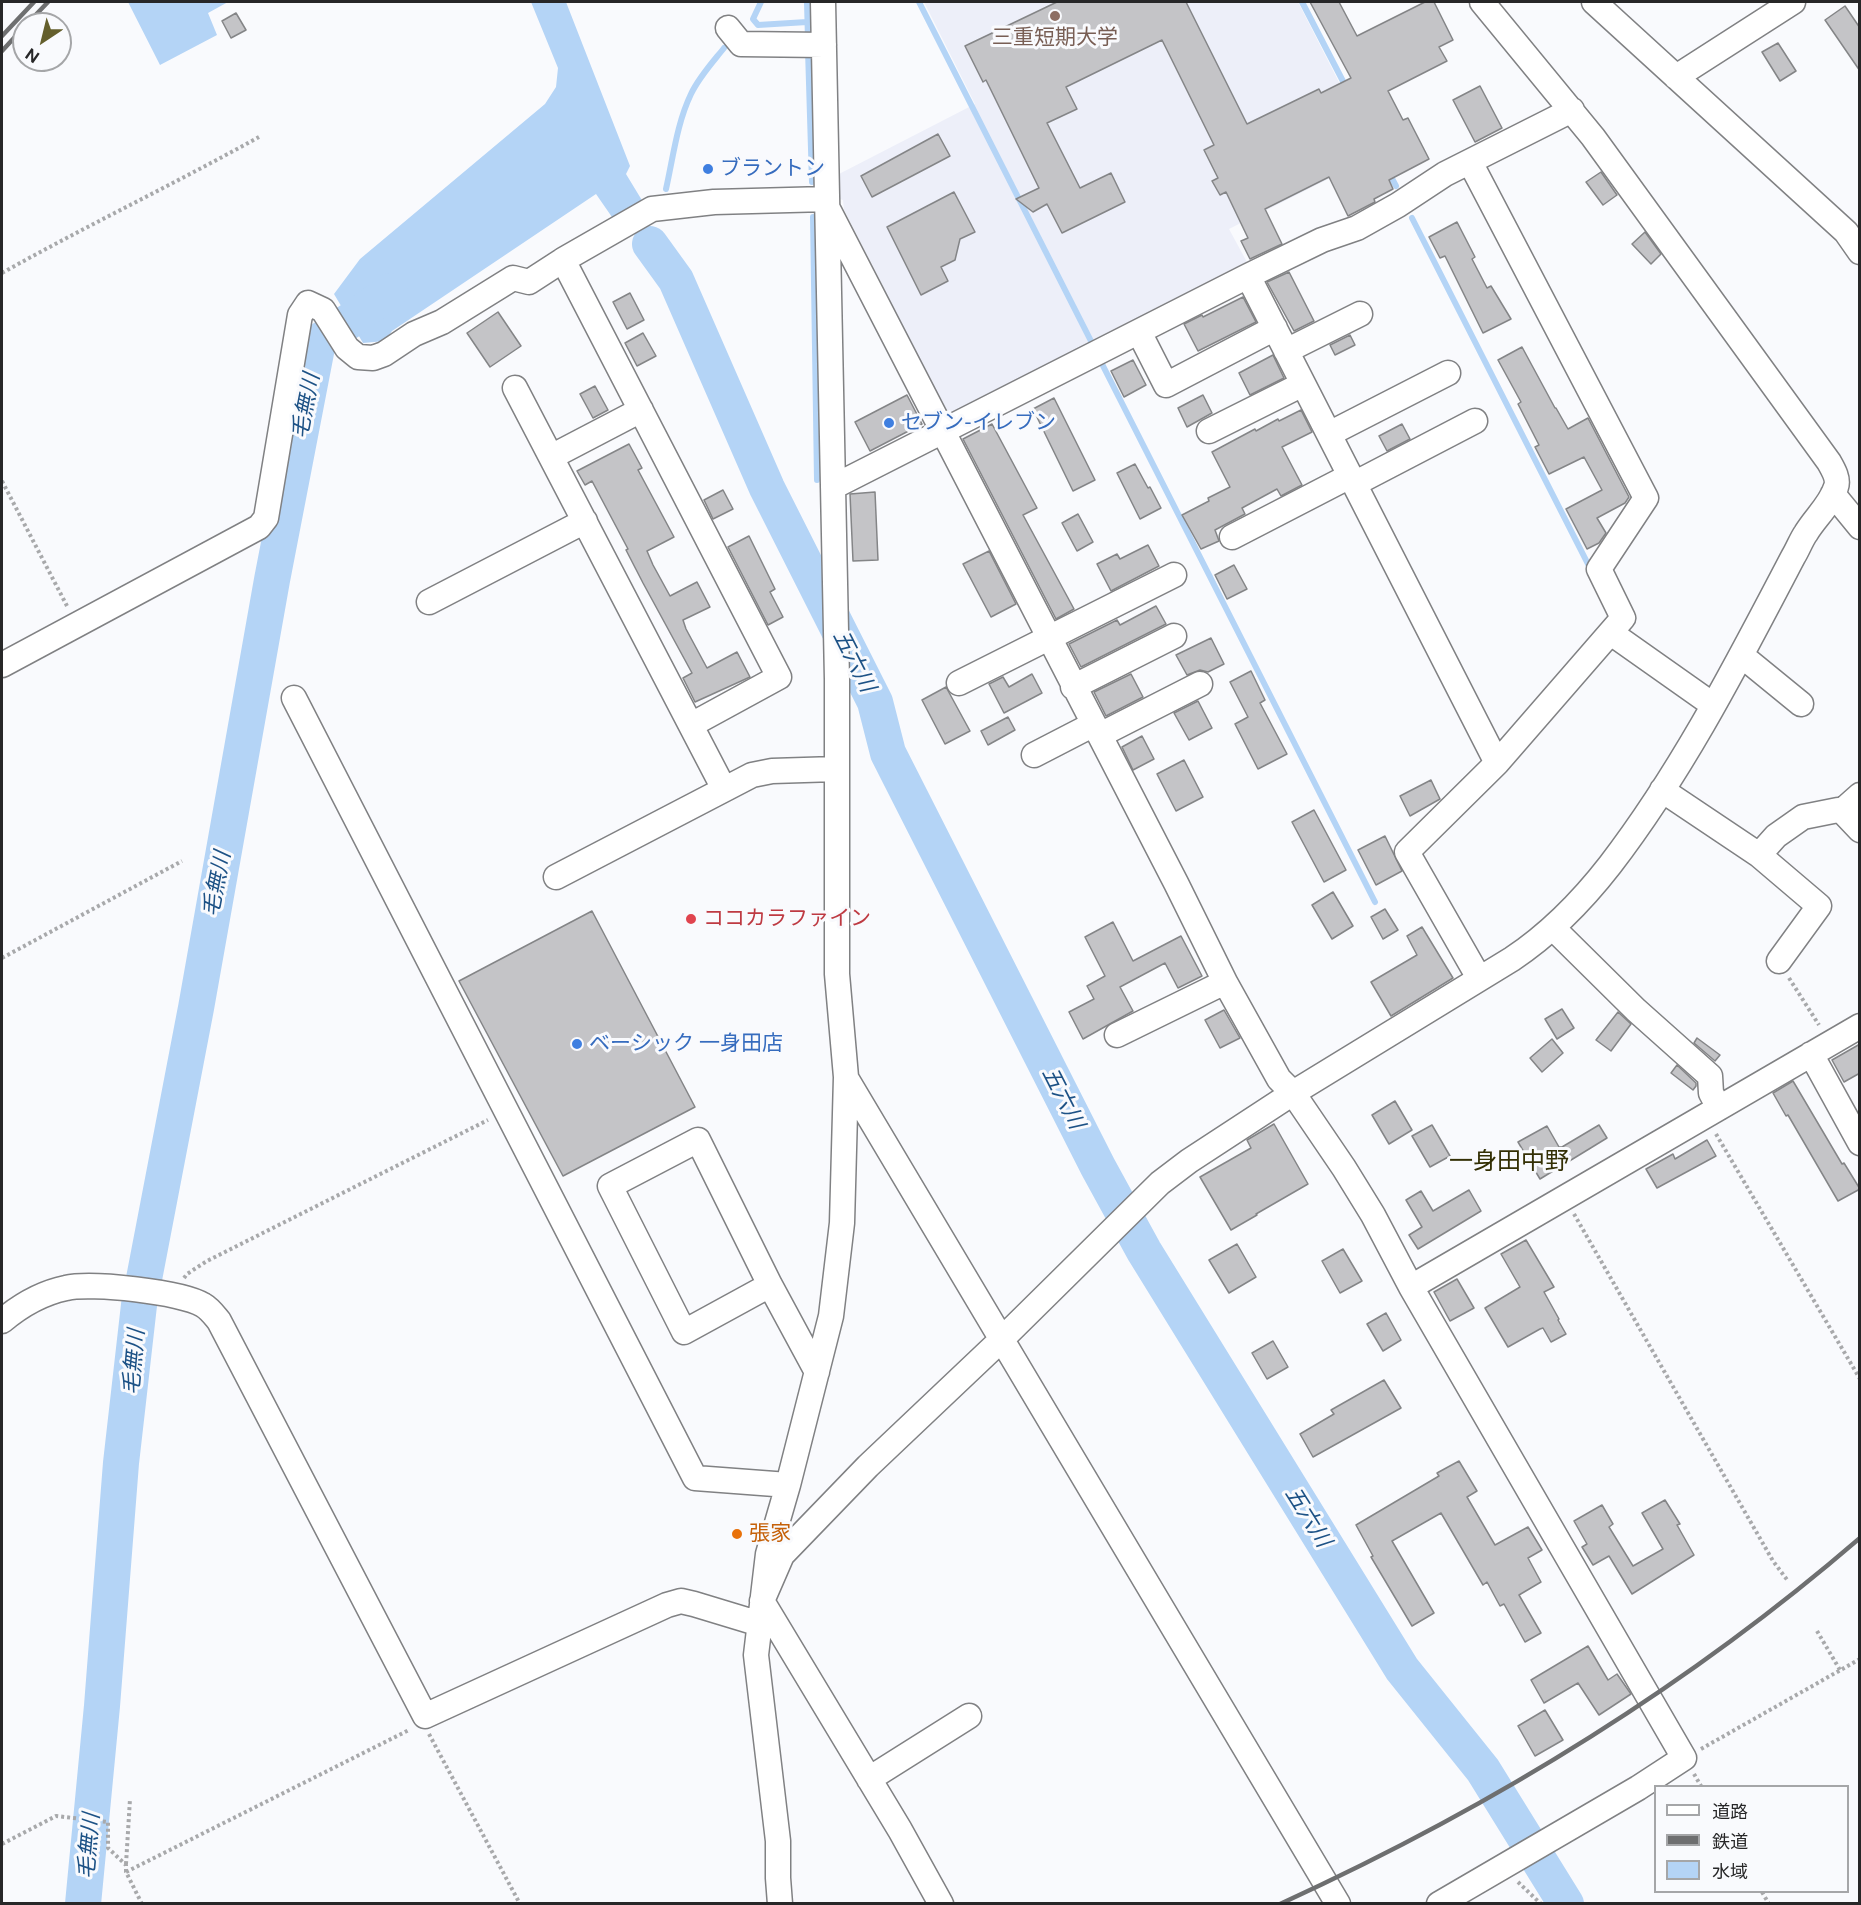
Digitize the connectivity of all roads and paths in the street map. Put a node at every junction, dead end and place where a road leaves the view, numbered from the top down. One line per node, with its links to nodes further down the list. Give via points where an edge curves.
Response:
1 (823, 2): 6 (street)
2 (1482, 2): 8 (street)
3 (1594, 2): 7 (street)
4 (1793, 2): 7 (street)
5 (728, 28): 6 (street, via 741,44)
6 (813, 45): 11 (street)
7 (1676, 77): 12 (street, via 1846,232)
8 (1572, 110): 10 (street); 32 (street, via 1828,462 1837,485)
9 (259, 136): 14 (path)
10 (1470, 162): 15 (street, via 1357,228 1322,240); 39 (street, via 1646,498 1599,569 1623,618)
11 (827, 203): 13 (street, via 714,202 652,209); 26 (street); 31 (street)
12 (1860, 252)
13 (562, 260): 23 (street); 38 (street, via 529,282 513,278 373,358 358,357 347,348 322,310 308,303 300,315 266,518 259,527)
14 (2, 273)
15 (1248, 276): 17 (street); 18 (street)
16 (1360, 314): 19 (street)
17 (1275, 328): 18 (street, via 1166,385); 19 (street)
18 (1139, 332): 26 (street)
19 (1286, 351): 21 (street)
20 (1449, 373): 27 (street)
21 (1303, 384): 25 (street); 27 (street)
22 (515, 388): 28 (street)
23 (641, 410): 28 (street); 50 (street, via 780,677)
24 (1475, 421): 29 (street)
25 (1209, 431)
26 (942, 433): 31 (street); 41 (street)
27 (1329, 434): 29 (street)
28 (551, 457): 33 (street)
29 (1352, 480): 35 (street); 53 (street)
30 (2, 482): 38 (path)
31 (832, 487): 54 (street)
32 (1833, 494): 34 (street); 42 (street, via 1806,533)
33 (585, 521): 37 (street); 50 (street)
34 (1860, 527)
35 (1232, 537)
36 (1174, 575): 41 (street)
37 (429, 602)
38 (77, 625): 43 (street)
39 (1611, 633): 49 (street); 53 (street)
40 (1174, 636): 46 (street)
41 (1048, 638): 44 (street); 46 (street)
42 (1741, 656): 48 (street); 49 (street)
43 (2, 665)
44 (959, 683)
45 (1200, 684): 51 (street)
46 (1073, 687): 51 (street)
47 (294, 698): 73 (street)
48 (1801, 704)
49 (1713, 705): 56 (street)
50 (690, 725): 55 (street)
51 (1097, 730): 52 (street); 66 (street)
52 (1034, 755)
53 (1497, 763): 65 (street, via 1407,852)
54 (836, 769): 55 (street, via 762,773); 71 (street, via 837,974)
55 (724, 789): 61 (street)
56 (1662, 790): 59 (street); 62 (street, via 1611,863)
57 (1851, 803): 58 (street); 59 (street, via 1803,818 1776,836)
58 (1860, 830)
59 (1759, 855): 64 (street, via 1819,906)
60 (182, 861): 63 (path)
61 (556, 877)
62 (1553, 928): 65 (street); 74 (street, via 1710,1076)
63 (2, 958)
64 (1779, 961): 68 (path)
65 (1479, 978): 72 (street)
66 (1225, 982): 69 (street); 72 (street, via 1279,1079)
67 (1860, 1026): 70 (street)
68 (1822, 1029)
69 (1118, 1035)
70 (1811, 1054): 74 (street); 75 (street)
71 (846, 1077): 81 (street); 82 (street, via 839,1256 831,1316)
72 (1293, 1093): 78 (street, via 1373,1215); 81 (street, via 1160,1184)
73 (505, 1111): 79 (path, via 207,1261 186,1274); 84 (street, via 695,1478)
74 (1712, 1112): 76 (street); 83 (path)
75 (1860, 1143)
76 (1565, 1198): 78 (street); 86 (path)
77 (770, 1285): 77 (street, via 698,1140 610,1186 684,1332); 82 (street)
78 (1411, 1287): 93 (street)
79 (178, 1296): 80 (street, via 91,1285 68,1287 21,1305); 91 (street, via 202,1304 219,1321)
80 (2, 1321)
81 (1001, 1340): 85 (street); 104 (street)
82 (817, 1372): 84 (street)
83 (1860, 1379)
84 (788, 1485): 85 (street)
85 (775, 1555): 87 (street)
86 (1788, 1581)
87 (761, 1613): 91 (street, via 681,1602 667,1605); 94 (street); 102 (street, via 756,1655 778,1841)
88 (1817, 1631): 90 (path)
89 (1860, 1659): 90 (path)
90 (1840, 1670): 93 (path)
91 (425, 1716): 99 (path, via 419,1725); 101 (path, via 426,1729)
92 (969, 1716): 94 (street)
93 (1684, 1758): 98 (street)
94 (869, 1779): 103 (street)
95 (130, 1799): 97 (path)
96 (2, 1844): 97 (path, via 56,1816 108,1822 108,1848)
97 (126, 1865): 99 (path)
98 (1505, 1866): 105 (street); 106 (path)
99 (126, 1872): 100 (path)
100 (142, 1904)
101 (520, 1904)
102 (780, 1904)
103 (941, 1904)
104 (1338, 1904)
105 (1439, 1904)
106 (1541, 1904)

